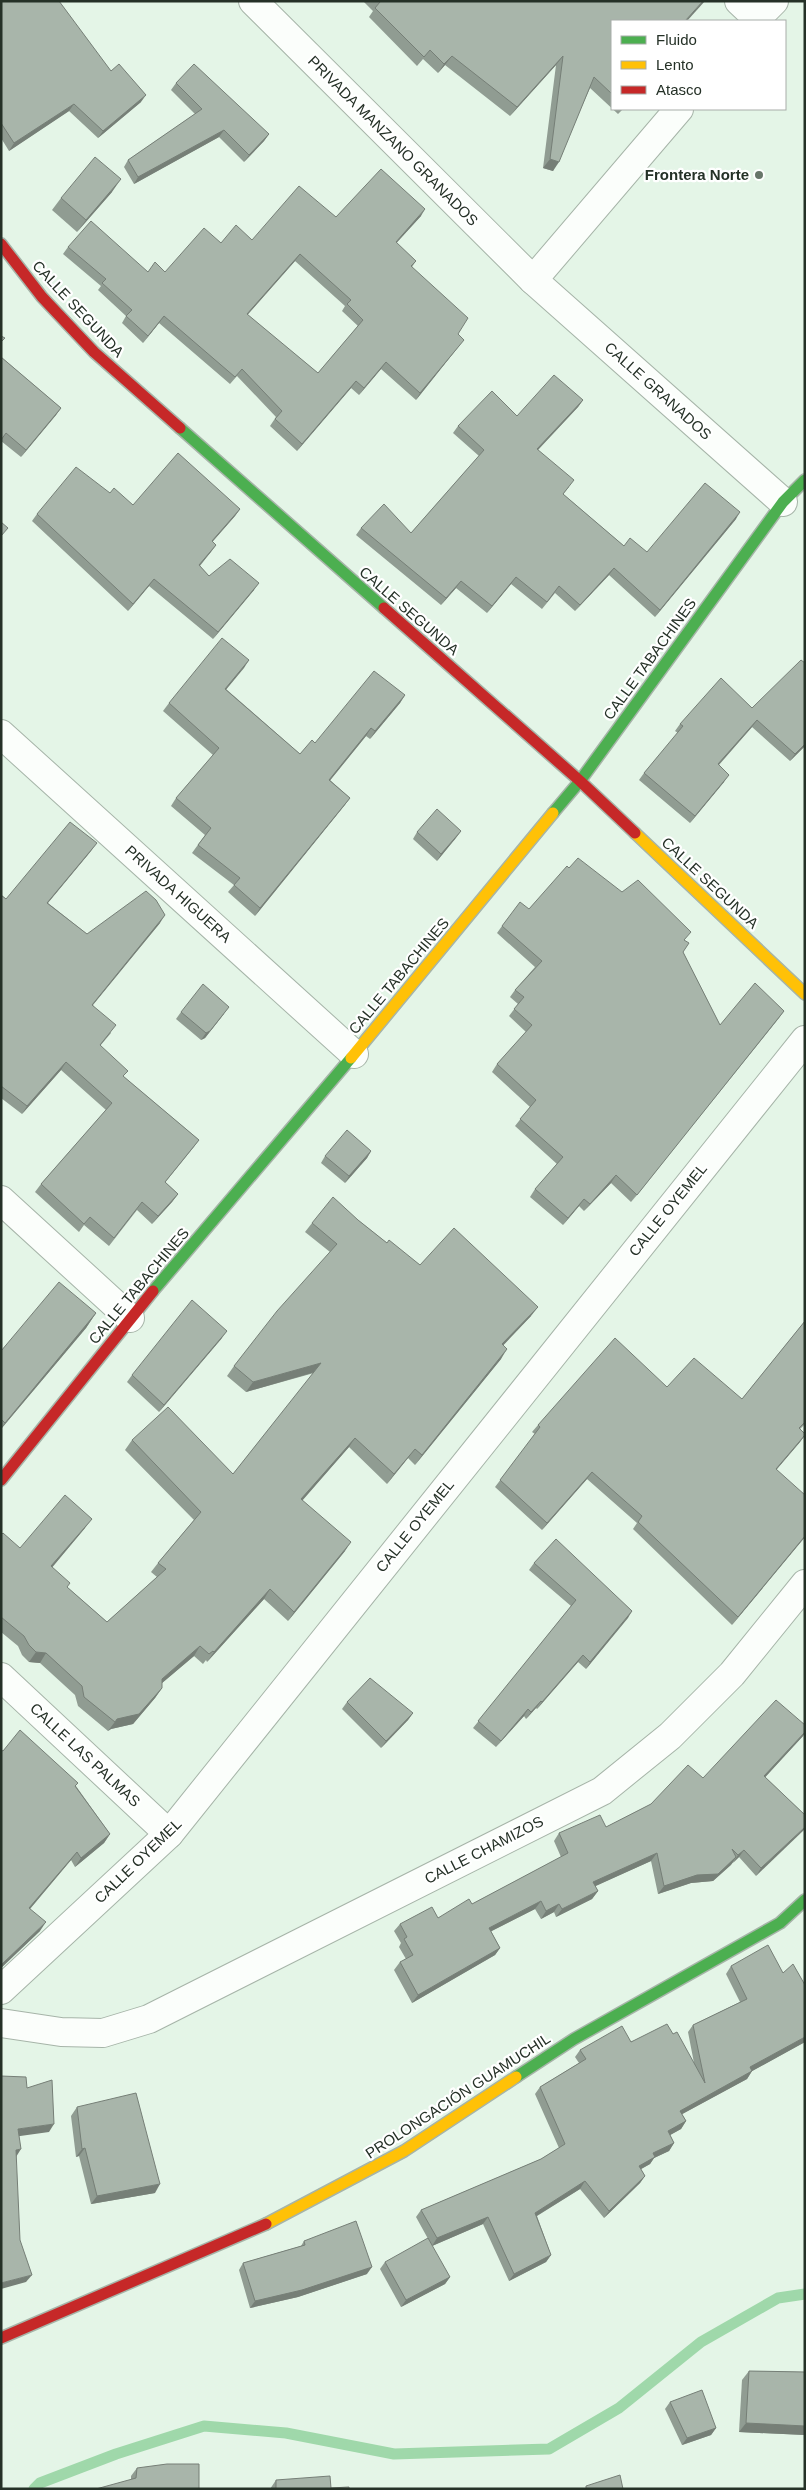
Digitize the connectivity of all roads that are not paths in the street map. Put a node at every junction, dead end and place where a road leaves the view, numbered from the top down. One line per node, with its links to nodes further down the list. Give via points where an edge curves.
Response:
1 (254, 1): 4 (street, PRIVADA MANZANO GRANADOS)
2 (679, 110): 4 (street)
3 (1, 244): 8 (street, CALLE SEGUNDA, via 42,297 94,352)
4 (533, 280): 6 (street, CALLE GRANADOS)
5 (805, 480): 6 (street, CALLE TABACHINES)
6 (783, 502): 8 (street, CALLE TABACHINES)
7 (1, 734): 11 (street, PRIVADA HIGUERA)
8 (580, 781): 9 (street, CALLE SEGUNDA); 11 (street, CALLE TABACHINES)
9 (805, 994)
10 (805, 1040): 17 (street, CALLE OYEMEL)
11 (354, 1054): 13 (street, CALLE TABACHINES)
12 (1, 1200): 13 (street)
13 (130, 1318): 14 (street, CALLE TABACHINES)
14 (1, 1480)
15 (805, 1584): 20 (street, CALLE CHAMIZOS, via 732,1674 670,1736 602,1790 149,2019 103,2033 61,2032)
16 (1, 1676): 17 (street, CALLE LAS PALMAS)
17 (169, 1834): 19 (street, CALLE OYEMEL)
18 (805, 1900): 21 (street, PROLONGACIÓN GUAMUCHIL, via 780,1923 574,2039 404,2151 280,2218)
19 (1, 1990)
20 (1, 2022)
21 (1, 2338)

